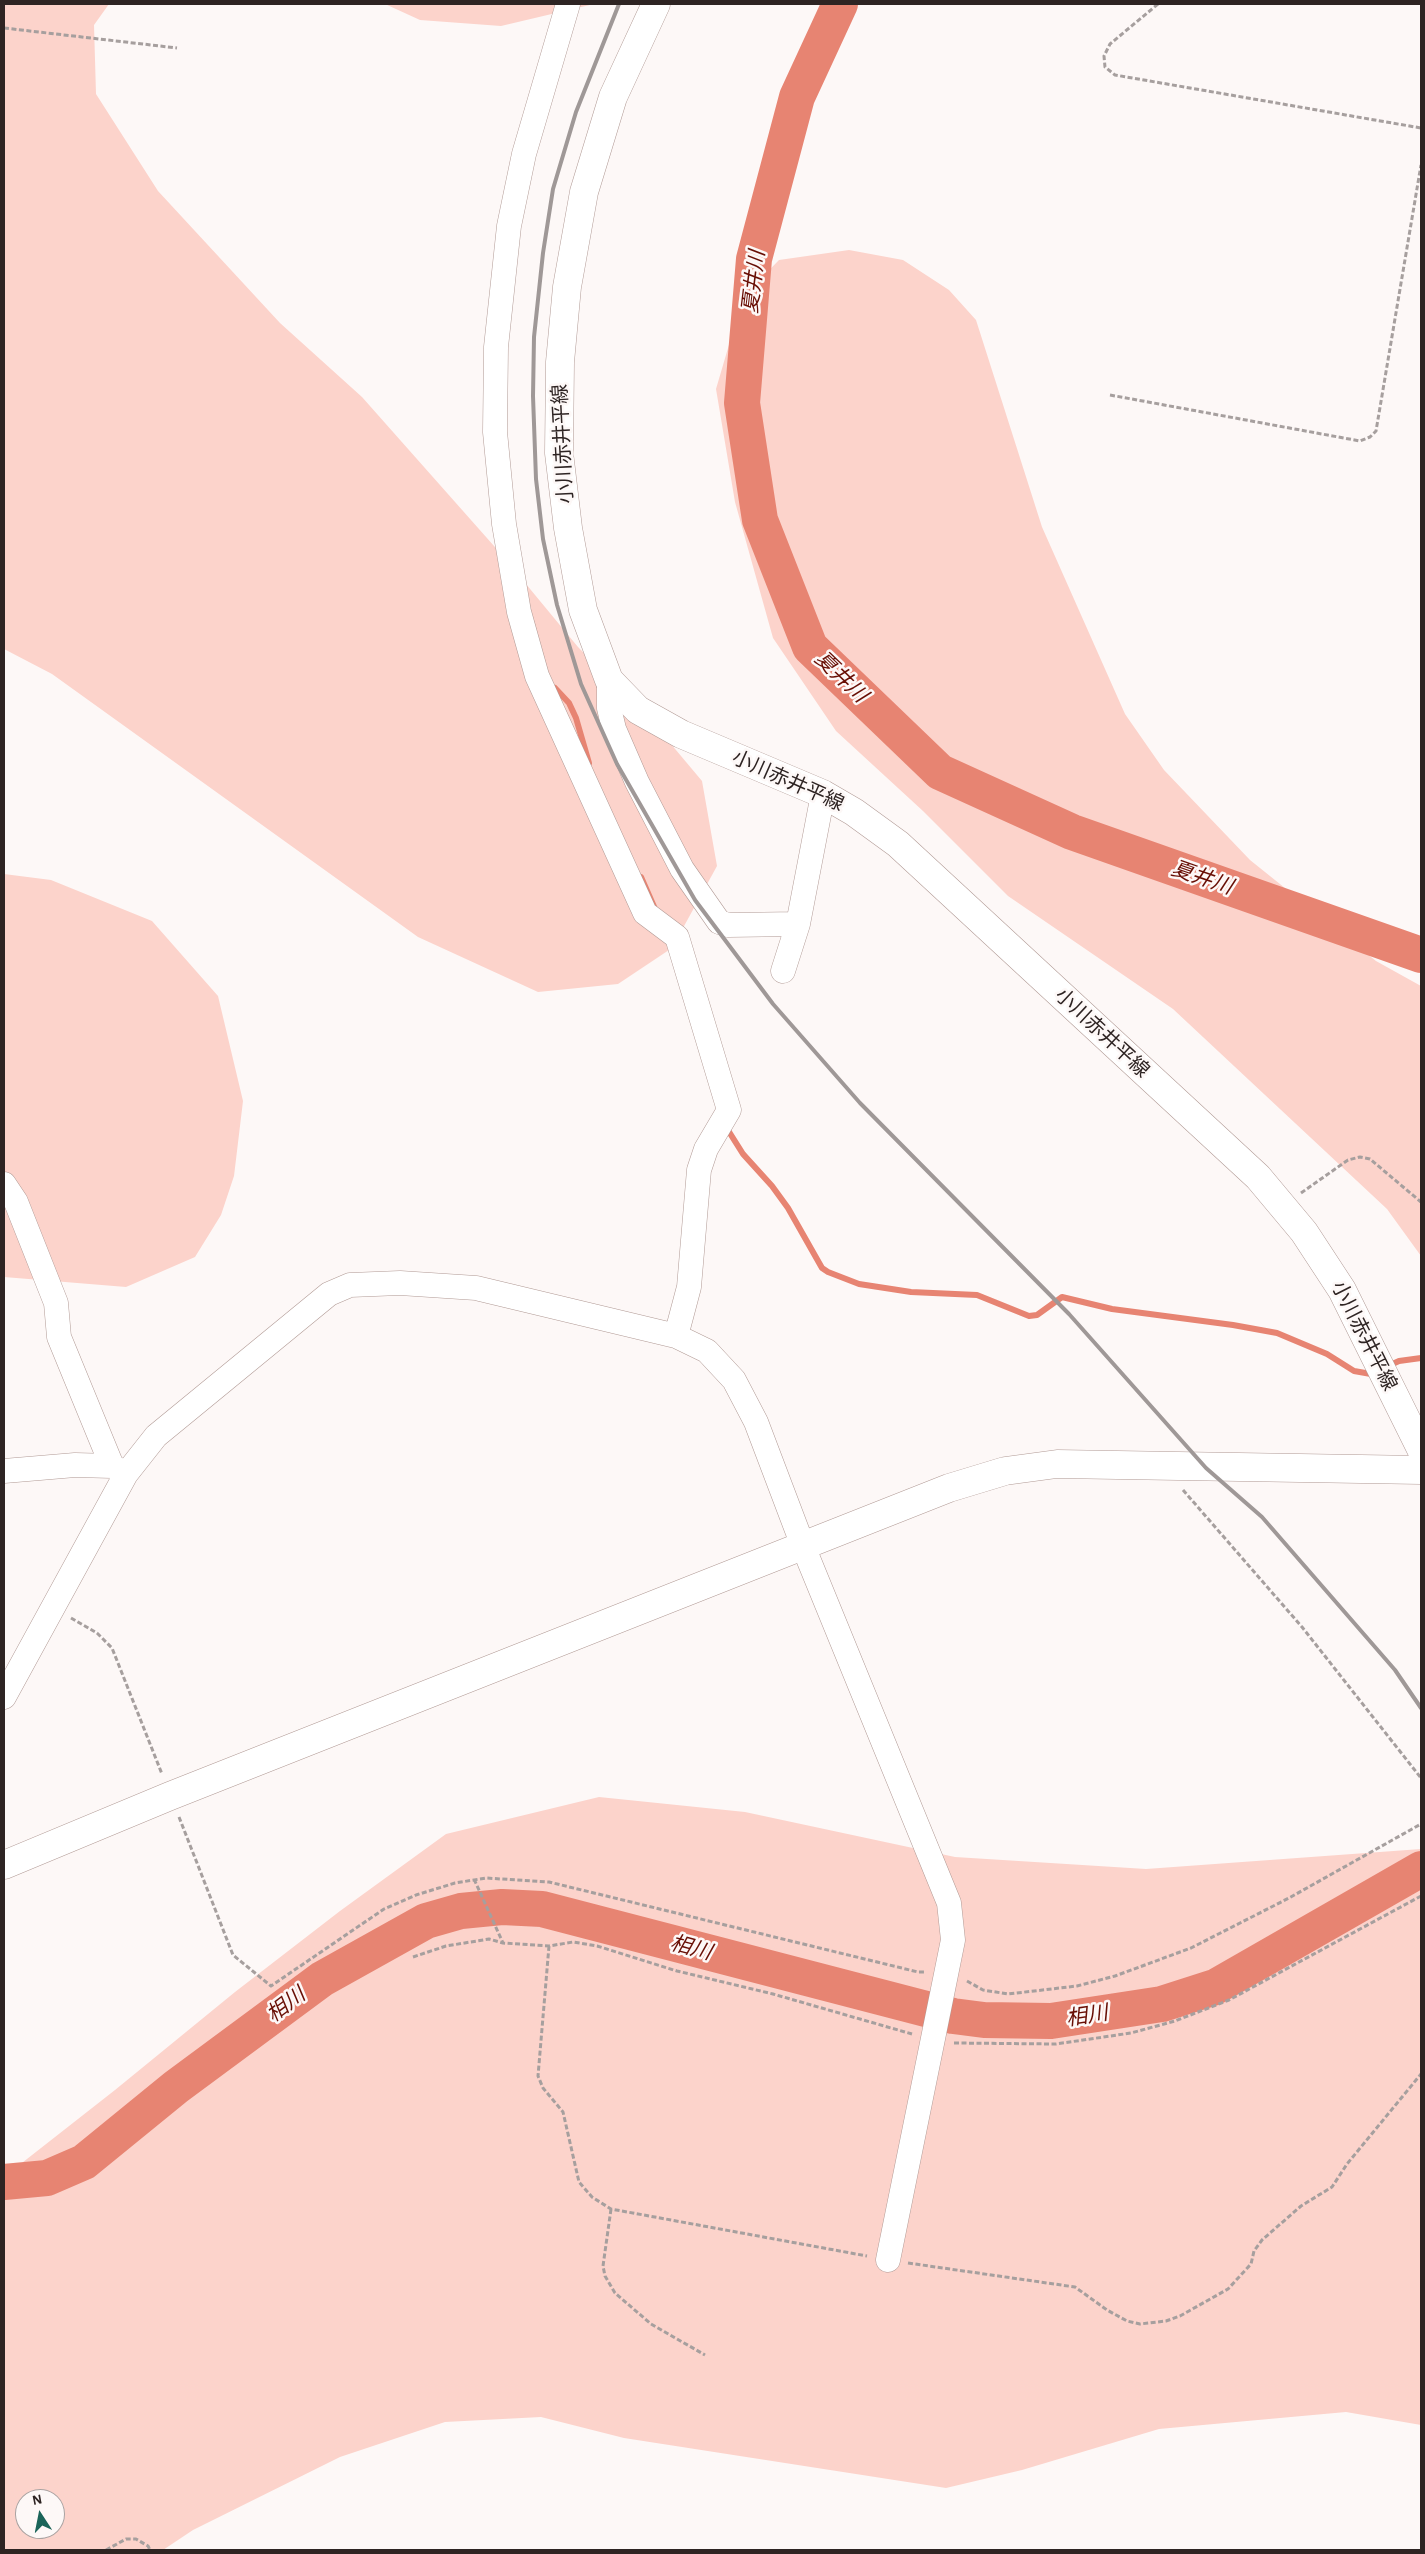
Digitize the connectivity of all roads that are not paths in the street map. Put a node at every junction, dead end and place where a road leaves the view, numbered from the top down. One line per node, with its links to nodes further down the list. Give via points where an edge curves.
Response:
1 (568, 4): 8 (street, via 524,154 509,226 496,347 495,432 504,524 519,612 537,676 645,913 677,937 729,1110 706,1148 699,1170 689,1287)
2 (656, 4): 3 (main road, 小川赤井平線, via 613,97 584,192 566,287 560,362 559,453 568,528 583,610)
3 (609, 680): 4 (main road, 小川赤井平線, via 638,710 681,734); 5 (street, via 609,708 614,730 633,773 682,869 719,922 728,925)
4 (823, 794): 5 (street); 9 (main road, 小川赤井平線, via 898,844 1258,1178 1304,1232 1342,1290)
5 (798, 924): 6 (street)
6 (783, 971)
7 (4, 1184): 10 (street, via 16,1202 56,1304 59,1337)
8 (676, 1336): 10 (street, via 476,1288 400,1283 350,1285 328,1294); 13 (street, via 707,1351 734,1380 756,1422)
9 (1421, 1449)
10 (119, 1470): 12 (street, via 75,1466); 14 (street)
11 (1421, 1470): 13 (main road, via 1057,1464 1005,1471 949,1488)
12 (4, 1471)
13 (803, 1546): 15 (main road, via 170,1796); 16 (street, via 949,1903 953,1940)
14 (4, 1698)
15 (4, 1865)
16 (888, 2260)

